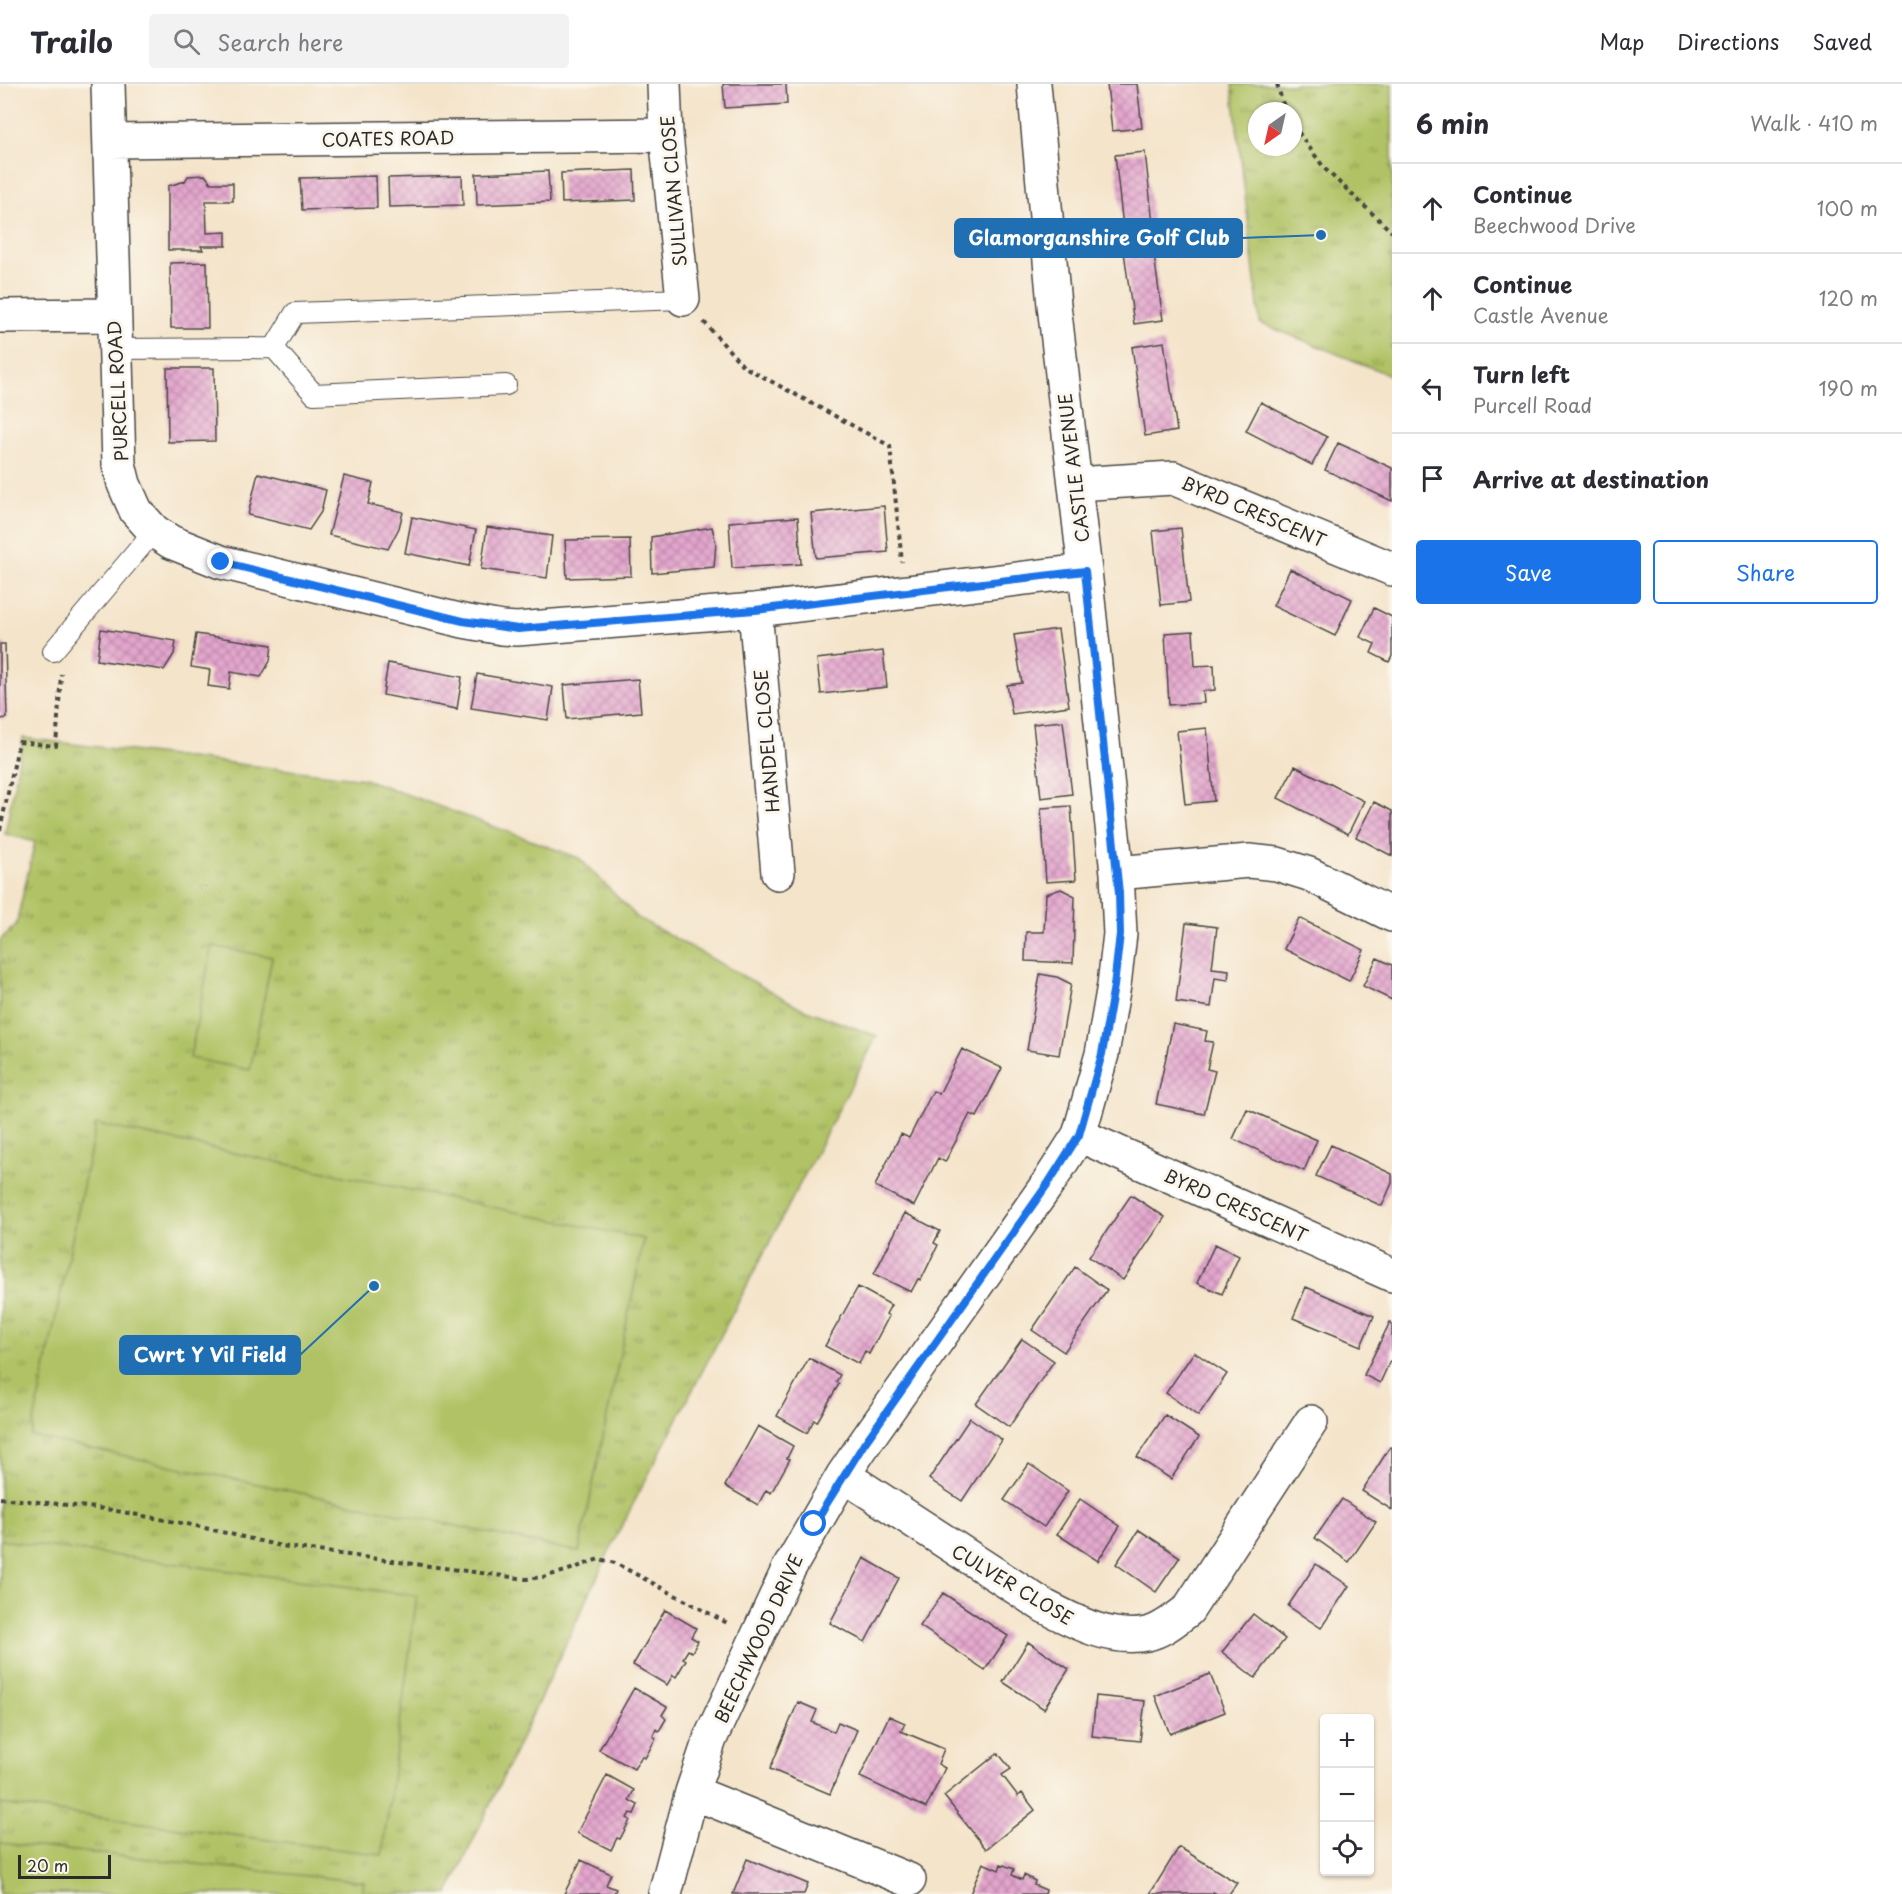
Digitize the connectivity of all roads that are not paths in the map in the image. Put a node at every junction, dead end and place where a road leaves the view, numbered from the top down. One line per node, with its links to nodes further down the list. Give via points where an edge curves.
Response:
1 (108, 84): 5 (street, PURCELL ROAD)
2 (664, 84): 4 (street, SULLIVAN CLOSE)
3 (1034, 84): 12 (street, CASTLE AVENUE)
4 (666, 135): 5 (street, COATES ROAD); 6 (street, SULLIVAN CLOSE)
5 (110, 141): 7 (street, PURCELL ROAD)
6 (683, 298): 9 (lane, via 295,313)
7 (114, 315): 8 (street); 10 (street, PURCELL ROAD)
8 (0, 316)
9 (274, 348): 10 (lane); 11 (lane, via 314,394)
10 (115, 349): 13 (street, PURCELL ROAD, via 119,464 136,511)
11 (506, 385)
12 (1075, 484): 14 (street, BYRD CRESCENT, via 1173,478); 15 (street, CASTLE AVENUE)
13 (154, 531): 16 (street, PURCELL ROAD, via 221,562 502,628); 17 (lane)
14 (1392, 569)
15 (1085, 571): 16 (street, PURCELL ROAD); 19 (street, CASTLE AVENUE)
16 (755, 610): 18 (street, HANDEL CLOSE)
17 (58, 644)
18 (778, 873)
19 (1117, 873): 20 (street, via 1249,861 1277,864 1309,874); 21 (street, CASTLE AVENUE, via 1120,934 1114,986 1102,1054)
20 (1392, 915)
21 (1079, 1135): 22 (street, BYRD CRESCENT); 24 (street, BEECHWOOD DRIVE)
22 (1392, 1275)
23 (1311, 1422): 24 (street, CULVER CLOSE, via 1188,1610 1148,1634 1103,1632 1065,1617)
24 (843, 1475): 25 (street, BEECHWOOD DRIVE, via 783,1580 710,1739)
25 (692, 1792): 26 (street); 27 (street, BEECHWOOD DRIVE)
26 (909, 1880)
27 (665, 1894)

